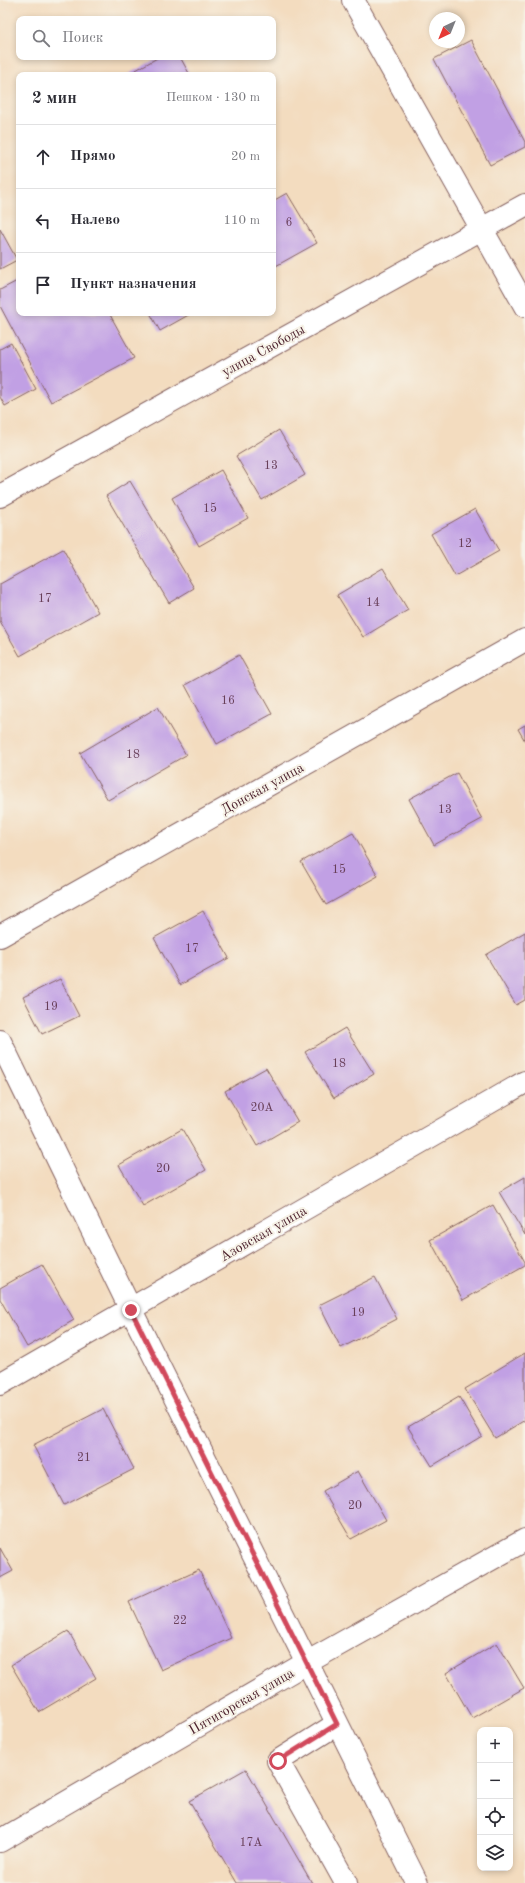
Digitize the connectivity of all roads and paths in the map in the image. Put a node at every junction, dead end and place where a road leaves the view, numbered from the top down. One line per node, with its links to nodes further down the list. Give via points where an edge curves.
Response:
1 (353, 0): 3 (street)
2 (525, 205): 3 (street, улица Свободы)
3 (482, 229): 4 (street); 5 (street, улица Свободы)
4 (525, 306)
5 (0, 496)
6 (525, 640): 7 (street, Донская улица)
7 (0, 936)
8 (0, 1041): 10 (street)
9 (525, 1082): 10 (street, Азовская улица)
10 (131, 1310): 11 (street, Азовская улица); 13 (street)
11 (0, 1384)
12 (525, 1540): 13 (street, Пятигорская улица)
13 (306, 1663): 14 (street); 15 (street, Пятигорская улица)
14 (337, 1724): 16 (street, via 278,1761); 17 (street)
15 (0, 1841)
16 (346, 1883)
17 (416, 1883)

